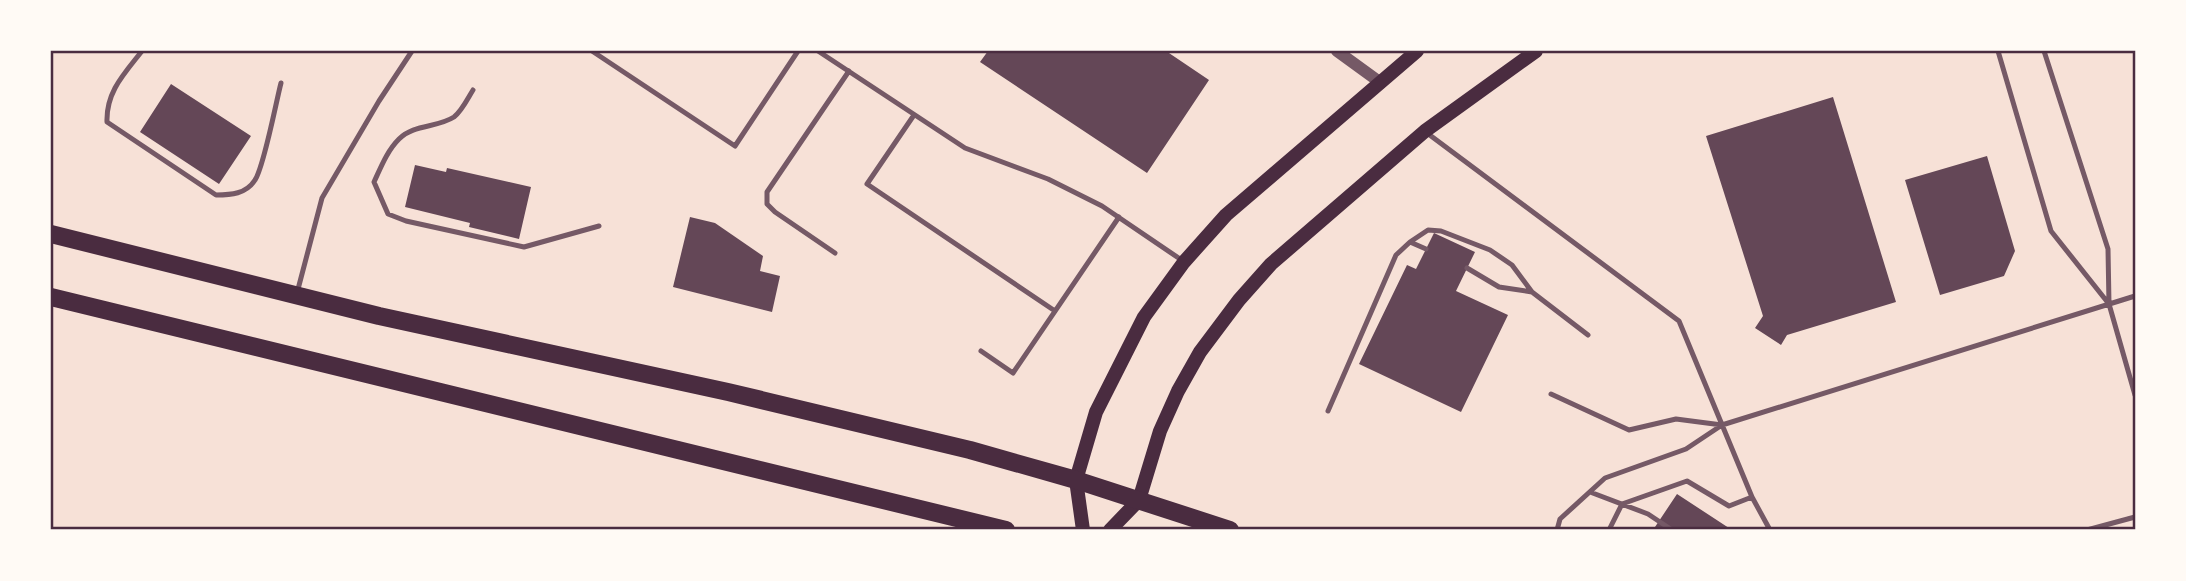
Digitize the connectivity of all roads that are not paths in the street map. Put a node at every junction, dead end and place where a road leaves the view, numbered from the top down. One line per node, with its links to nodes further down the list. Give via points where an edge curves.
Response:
1 (142, 51): 12 (lane, via 112,89 107,122 216,195 245,191 256,179)
2 (412, 51): 27 (lane, via 322,198)
3 (592, 51): 4 (lane, via 735,146)
4 (799, 51)
5 (818, 51): 11 (lane)
6 (1337, 51): 13 (street)
7 (1417, 51): 13 (main road)
8 (1536, 51): 16 (main road)
9 (1998, 51): 29 (lane, via 2051,231)
10 (2044, 51): 29 (lane, via 2108,249)
11 (849, 71): 15 (lane); 22 (lane, via 766,192 767,204 775,212)
12 (281, 83)
13 (1381, 83): 23 (main road, via 1226,215)
14 (473, 90): 18 (lane, via 456,116 416,128 400,138 387,155 374,182 388,214 524,247)
15 (914, 115): 17 (lane, via 965,148 1048,178); 30 (lane, via 867,184)
16 (1425, 131): 36 (lane, via 1679,321); 40 (main road, via 1272,264 1239,300 1178,391)
17 (1119, 217): 23 (lane); 30 (lane)
18 (599, 226)
19 (51, 234): 27 (main road)
20 (1410, 242): 21 (lane); 25 (lane, via 1428,230 1441,231 1490,250 1512,265); 35 (lane, via 1396,255)
21 (1426, 249)
22 (835, 253)
23 (1184, 262): 37 (main road, via 1144,317 1096,412)
24 (1467, 268): 25 (lane, via 1499,287)
25 (1532, 292): 31 (lane)
26 (51, 296): 43 (main road)
27 (296, 296): 37 (main road, via 828,415)
28 (2135, 296): 29 (lane)
29 (2109, 304): 34 (lane); 36 (lane)
30 (1055, 311): 32 (lane, via 1013,373)
31 (1588, 335)
32 (981, 351)
33 (1551, 394): 36 (lane, via 1629,430 1676,419)
34 (2135, 395)
35 (1328, 411)
36 (1722, 425): 38 (lane, via 1686,449 1605,478); 39 (lane)
37 (1076, 480): 40 (main road); 44 (main road)
38 (1590, 492): 41 (lane); 47 (lane, via 1560,519)
39 (1752, 498): 41 (lane, via 1729,506 1686,481); 50 (lane)
40 (1139, 500): 45 (main road); 46 (main road)
41 (1622, 504): 48 (lane); 49 (lane)
42 (2135, 517): 51 (lane)
43 (1006, 530)
44 (1083, 530)
45 (1110, 530)
46 (1230, 530)
47 (1557, 530)
48 (1609, 530)
49 (1672, 530)
50 (1770, 530)
51 (2087, 530)

